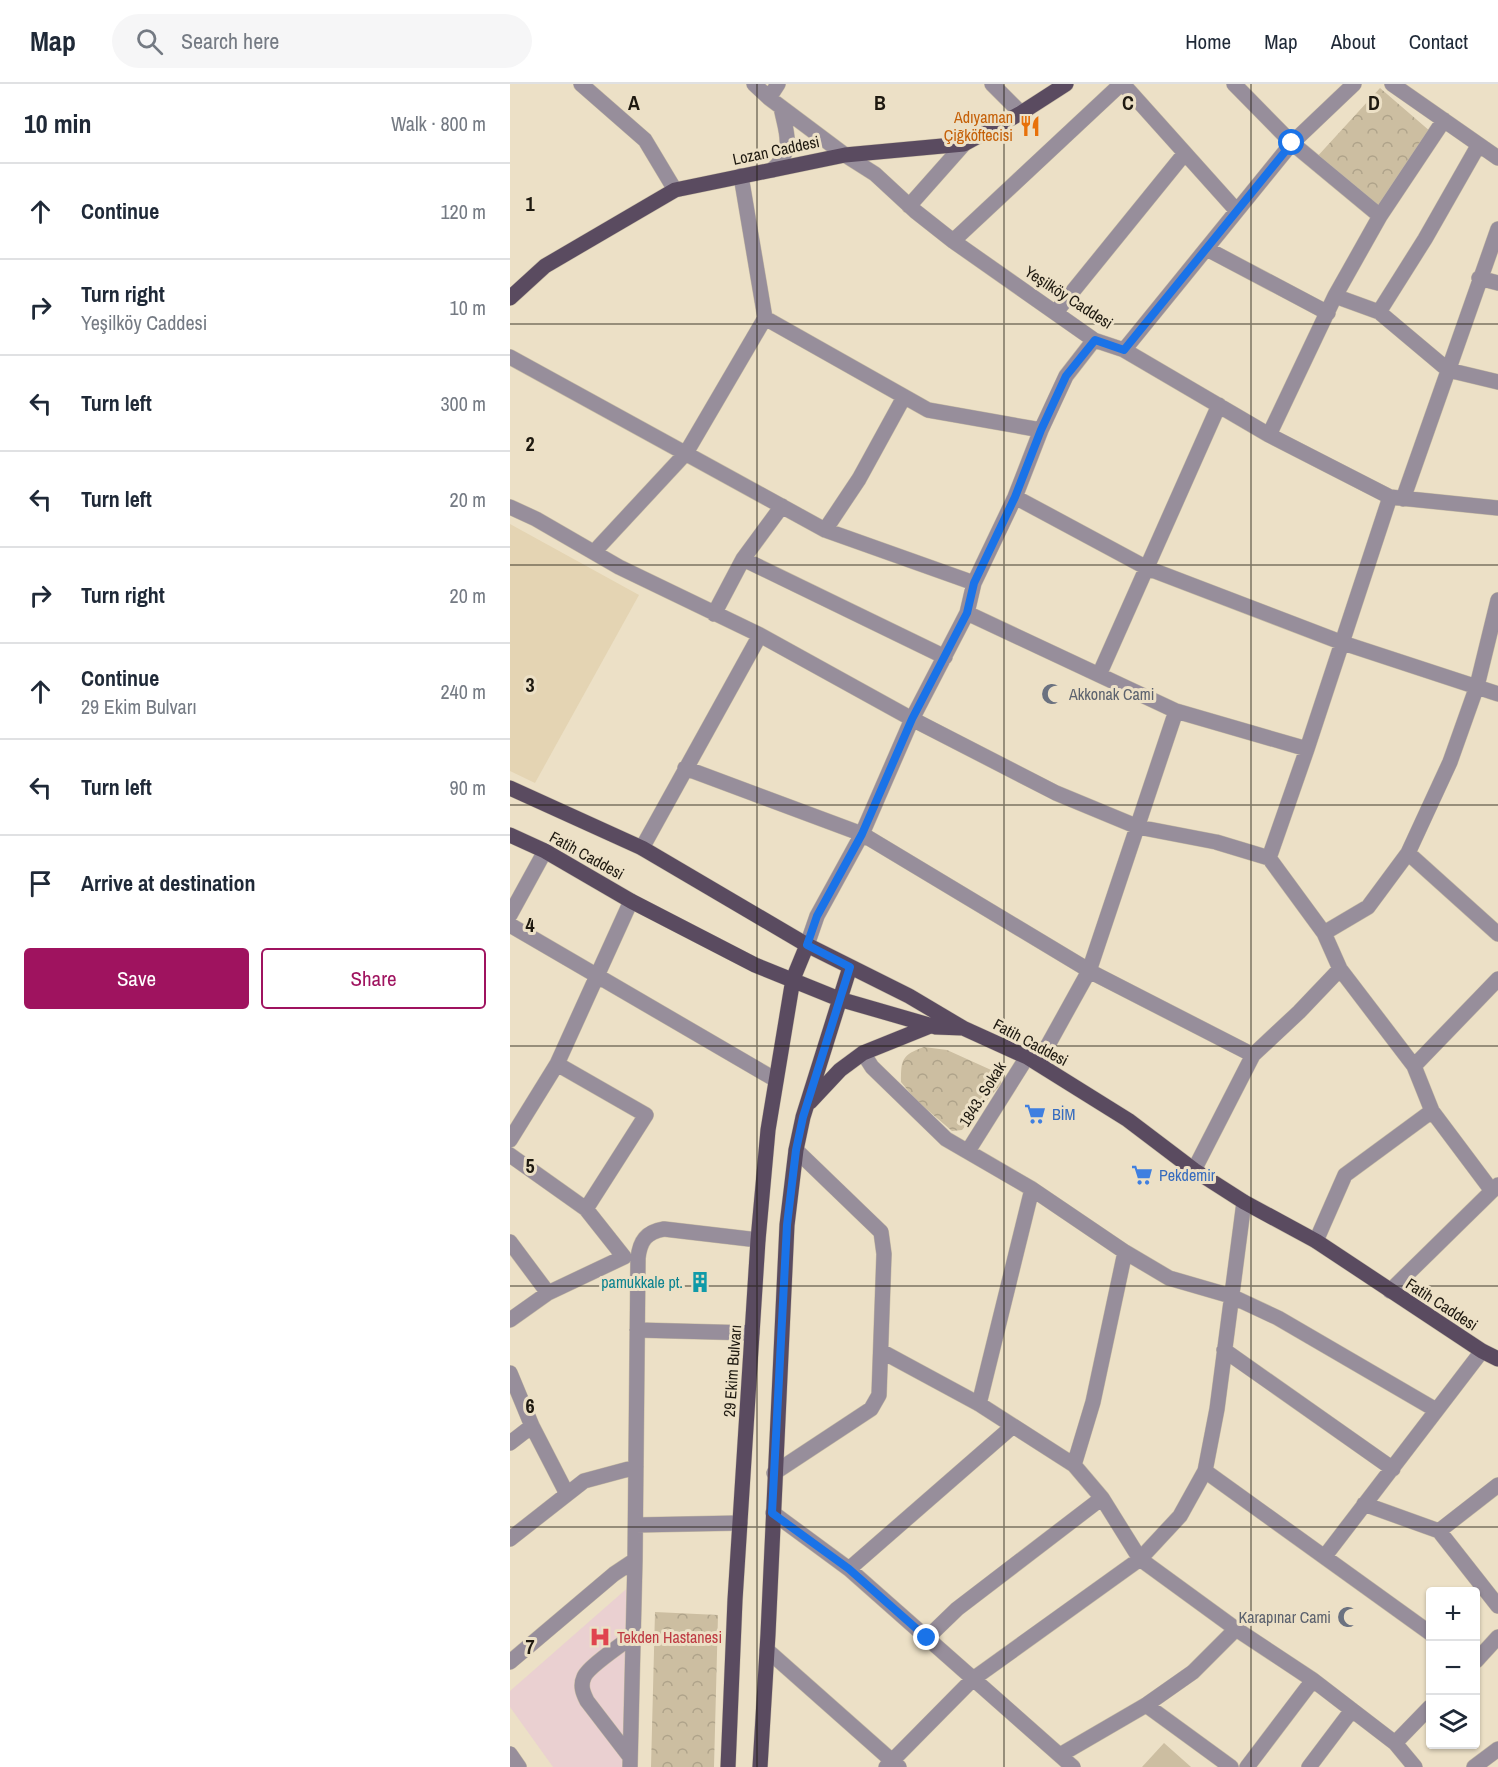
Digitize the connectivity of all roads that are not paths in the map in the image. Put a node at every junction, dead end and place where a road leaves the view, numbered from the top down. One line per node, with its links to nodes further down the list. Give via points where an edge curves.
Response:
1 (581, 84): 21 (street, via 645,140)
2 (754, 84): 10 (street, Yeşilköy Caddesi)
3 (778, 84): 10 (street)
4 (992, 84): 11 (street)
5 (1066, 84): 11 (main road, Lozan Caddesi)
6 (1122, 84): 16 (street); 26 (street)
7 (1234, 84): 13 (street)
8 (1354, 84): 13 (street)
9 (1392, 84): 12 (street)
10 (775, 103): 17 (street, Yeşilköy Caddesi); 19 (street, via 788,140 783,161)
11 (1021, 113): 14 (main road, Lozan Caddesi)
12 (1443, 120): 15 (street); 24 (street)
13 (1292, 143): 23 (street); 24 (street)
14 (964, 144): 17 (main road, Lozan Caddesi); 22 (street)
15 (1478, 146): 18 (street); 33 (street)
16 (1185, 153): 23 (street); 32 (street)
17 (845, 154): 19 (main road, Lozan Caddesi); 22 (street, Yeşilköy Caddesi, via 875,174)
18 (1498, 158)
19 (772, 170): 20 (main road, Lozan Caddesi)
20 (741, 176): 21 (main road, Lozan Caddesi); 35 (street)
21 (675, 190): 31 (main road, Lozan Caddesi, via 545,266)
22 (909, 206): 26 (street, Yeşilköy Caddesi)
23 (1236, 210): 27 (street)
24 (1380, 216): 30 (street)
25 (1498, 228): 28 (street)
26 (953, 241): 32 (street, Yeşilköy Caddesi)
27 (1207, 249): 34 (street); 37 (street)
28 (1479, 278): 29 (street); 39 (street)
29 (1498, 283)
30 (1335, 296): 33 (street); 34 (street)
31 (510, 298)
32 (1056, 312): 36 (street, Yeşilköy Caddesi)
33 (1379, 312): 39 (street)
34 (1328, 313): 44 (street)
35 (765, 318): 41 (street); 45 (street)
36 (1095, 340): 37 (street, Yeşilköy Caddesi); 43 (street, via 1066,376)
37 (1124, 350): 42 (street, Yeşilköy Caddesi)
38 (510, 357): 45 (street)
39 (1448, 370): 40 (street); 47 (street)
40 (1498, 382)
41 (904, 397): 43 (street, via 928,410); 51 (street, via 859,479)
42 (1219, 405): 44 (street, Yeşilköy Caddesi); 54 (street)
43 (1041, 430): 46 (street)
44 (1269, 435): 47 (street, Yeşilköy Caddesi)
45 (686, 453): 48 (street); 52 (street)
46 (1015, 497): 54 (street); 55 (street)
47 (1396, 498): 50 (street, Yeşilköy Caddesi); 60 (street)
48 (782, 506): 51 (street); 53 (street)
49 (510, 507): 52 (street)
50 (1498, 508)
51 (825, 530): 55 (street)
52 (594, 552): 58 (street)
53 (743, 559): 58 (street); 61 (street)
54 (1147, 568): 60 (street); 62 (street)
55 (974, 583): 57 (street)
56 (1498, 600): 63 (street)
57 (967, 613): 61 (street); 62 (street)
58 (714, 614): 59 (street)
59 (760, 634): 66 (street); 68 (street)
60 (1342, 643): 63 (street); 67 (street)
61 (945, 657): 66 (street)
62 (1099, 675): 65 (street)
63 (1477, 686): 64 (street); 75 (street, via 1450,762)
64 (1498, 694)
65 (1176, 711): 67 (street); 70 (street, 1843. Sokak)
66 (912, 719): 70 (street, via 1056,793); 71 (street)
67 (1307, 749): 76 (street)
68 (685, 768): 71 (street); 73 (street)
69 (510, 788): 73 (main road, Fatih Caddesi)
70 (1138, 827): 76 (street, via 1216,842); 85 (street, 1843. Sokak)
71 (862, 834): 82 (street, via 817,916); 85 (street)
72 (510, 835): 74 (main road, Fatih Caddesi)
73 (642, 848): 82 (main road, Fatih Caddesi)
74 (545, 851): 77 (main road, Fatih Caddesi); 78 (street)
75 (1408, 853): 80 (street, via 1368,907); 81 (street)
76 (1269, 858): 80 (street)
77 (631, 901): 86 (street); 87 (main road, Fatih Caddesi, via 754,965)
78 (510, 915)
79 (510, 925): 86 (street)
80 (1324, 933): 84 (street)
81 (1498, 934)
82 (807, 945): 83 (main road, Fatih Caddesi); 87 (main road, 29 Ekim Bulvarı)
83 (850, 967): 89 (main road); 91 (main road, Fatih Caddesi)
84 (1340, 969): 93 (street); 96 (street)
85 (1089, 971): 93 (street); 94 (street, 1843. Sokak)
86 (597, 977): 95 (street); 97 (street)
87 (793, 979): 89 (main road, Fatih Caddesi); 97 (main road, 29 Ekim Bulvarı)
88 (1498, 979): 96 (street)
89 (839, 999): 90 (main road, Fatih Caddesi); 98 (main road)
90 (930, 1026): 91 (main road, Fatih Caddesi); 92 (main road)
91 (963, 1028): 94 (main road, Fatih Caddesi)
92 (863, 1053): 98 (main road); 102 (street, via 872,1067 946,1139)
93 (1253, 1055): 104 (street)
94 (1032, 1060): 102 (street, 1843. Sokak); 104 (main road, Fatih Caddesi, via 1128,1120)
95 (557, 1064): 100 (street); 108 (street, via 646,1115)
96 (1414, 1066): 99 (street)
97 (776, 1080): 109 (main road, 29 Ekim Bulvarı)
98 (807, 1104): 101 (main road)
99 (1432, 1111): 105 (street); 110 (street, via 1346,1175)
100 (510, 1140)
101 (796, 1150): 121 (street, via 881,1232); 134 (main road, via 787,1225)
102 (968, 1150): 106 (street)
103 (510, 1155): 108 (street)
104 (1194, 1170): 107 (main road, Fatih Caddesi)
105 (1495, 1188): 114 (street)
106 (1032, 1190): 112 (street); 125 (street)
107 (1244, 1202): 110 (main road, Fatih Caddesi); 116 (street)
108 (586, 1209): 113 (street)
109 (758, 1240): 113 (street, via 656,1230 643,1238); 119 (main road, 29 Ekim Bulvarı)
110 (1316, 1241): 114 (main road, Fatih Caddesi)
111 (510, 1242): 115 (street)
112 (1125, 1252): 116 (street, via 1169,1278); 130 (street, via 1093,1402)
113 (631, 1257): 115 (street); 118 (street)
114 (1390, 1291): 122 (main road, Fatih Caddesi)
115 (548, 1293): 117 (street)
116 (1231, 1296): 120 (street); 126 (street, via 1278,1318)
117 (510, 1320)
118 (637, 1330): 119 (street); 131 (street)
119 (752, 1333): 140 (main road, 29 Ekim Bulvarı)
120 (1224, 1350): 132 (street); 133 (street)
121 (881, 1351): 125 (street); 134 (street, via 879,1395 871,1409)
122 (1482, 1351): 123 (main road, Fatih Caddesi); 126 (street)
123 (1498, 1359)
124 (510, 1373): 127 (street)
125 (979, 1404): 128 (street)
126 (1436, 1410): 132 (street)
127 (532, 1426): 129 (street); 136 (street)
128 (1013, 1426): 130 (street); 147 (street)
129 (510, 1443)
130 (1074, 1465): 137 (street)
131 (636, 1467): 136 (street, via 584,1481); 141 (street)
132 (1393, 1469): 138 (street)
133 (1205, 1471): 144 (street); 145 (street, via 1180,1516)
134 (774, 1473): 139 (main road)
135 (1498, 1485): 142 (street)
136 (567, 1494): 143 (street)
137 (1102, 1498): 145 (street); 153 (street, via 957,1609)
138 (1364, 1504): 142 (street); 144 (street)
139 (772, 1513): 147 (street); 154 (main road)
140 (740, 1523): 141 (street); 169 (main road, 29 Ekim Bulvarı)
141 (636, 1525): 146 (street)
142 (1439, 1531): 148 (street)
143 (510, 1539)
144 (1325, 1556): 150 (street)
145 (1140, 1559): 149 (street); 157 (street)
146 (635, 1560): 151 (street); 156 (street)
147 (849, 1569): 153 (street)
148 (1498, 1606)
149 (1236, 1629): 158 (street); 159 (street, via 1193,1672)
150 (1426, 1629)
151 (633, 1636): 166 (street); 166 (street, via 589,1671 582,1684 587,1701)
152 (1498, 1637): 155 (street)
153 (927, 1638): 157 (street)
154 (767, 1650): 167 (street); 170 (main road)
155 (1480, 1657)
156 (510, 1662)
157 (972, 1679): 165 (street); 167 (street)
158 (1313, 1680): 160 (street); 173 (street)
159 (1146, 1705): 165 (street); 172 (street)
160 (1352, 1710): 162 (street); 174 (street)
161 (1426, 1712): 162 (street)
162 (1395, 1743): 175 (street)
163 (1498, 1749): 176 (street)
164 (510, 1754): 168 (street)
165 (1060, 1755): 171 (street)
166 (630, 1762)
167 (892, 1765)
168 (519, 1767)
169 (728, 1767)
170 (760, 1767)
171 (1073, 1767)
172 (1231, 1767)
173 (1247, 1767)
174 (1309, 1767)
175 (1415, 1767)
176 (1474, 1767)

